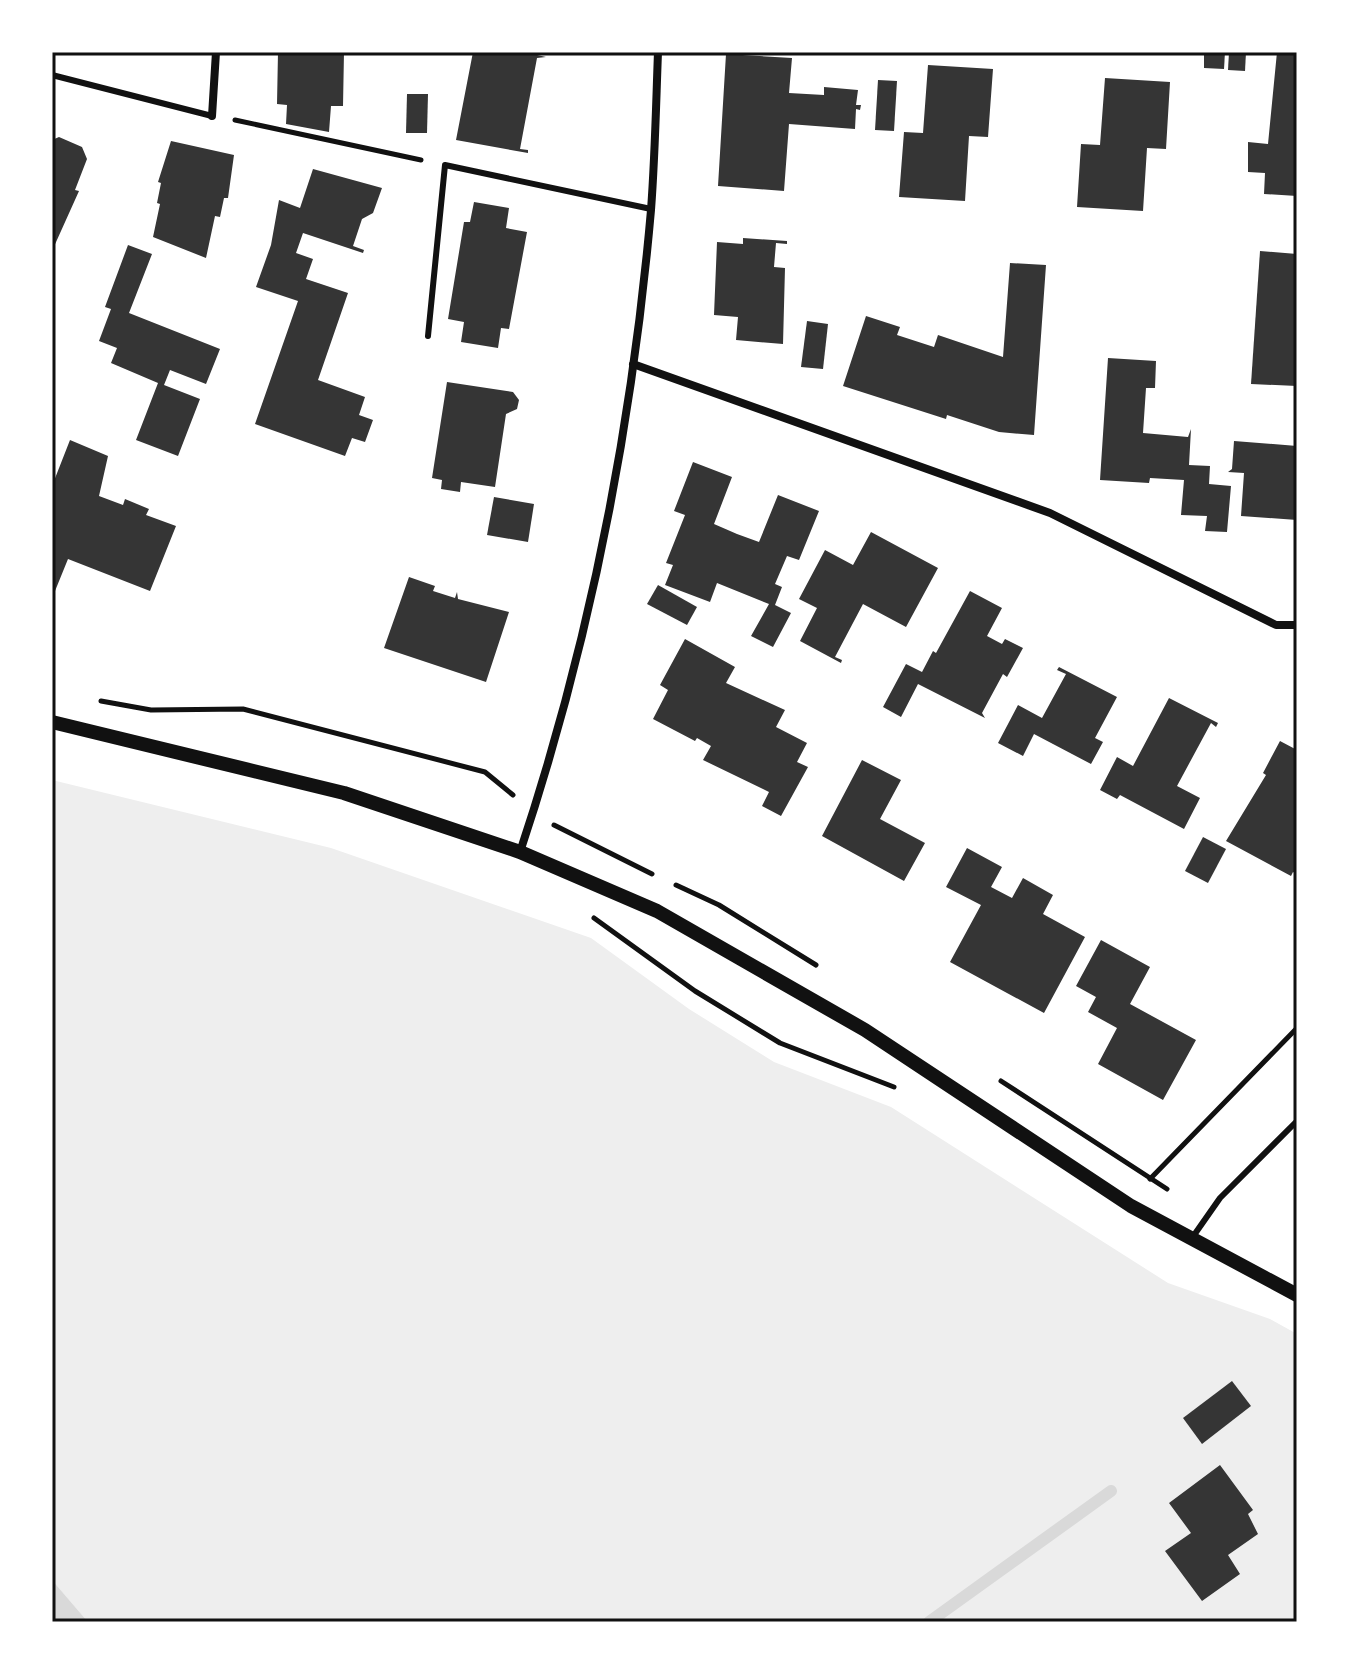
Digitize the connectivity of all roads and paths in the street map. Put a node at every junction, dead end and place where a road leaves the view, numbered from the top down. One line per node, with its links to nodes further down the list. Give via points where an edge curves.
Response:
1 (216, 52): 4 (street)
2 (658, 52): 6 (street)
3 (52, 75): 4 (lane)
4 (212, 116): 5 (path)
5 (445, 165): 6 (lane); 7 (lane)
6 (651, 209): 8 (street)
7 (428, 336)
8 (633, 364): 9 (street, via 1050,513 1276,625); 12 (street, via 592,595)
9 (1297, 625)
10 (91, 699): 12 (path, via 151,710 243,709 485,772)
11 (52, 722): 13 (street, via 344,793)
12 (534, 811): 13 (street)
13 (520, 852): 18 (street, via 657,911 865,1030)
14 (582, 913): 16 (path, via 780,1043)
15 (1297, 1028): 18 (path, via 1157,1169)
16 (897, 1088)
17 (1297, 1121): 19 (lane, via 1220,1198)
18 (1131, 1206): 19 (street)
19 (1190, 1241): 20 (street)
20 (1297, 1295)

